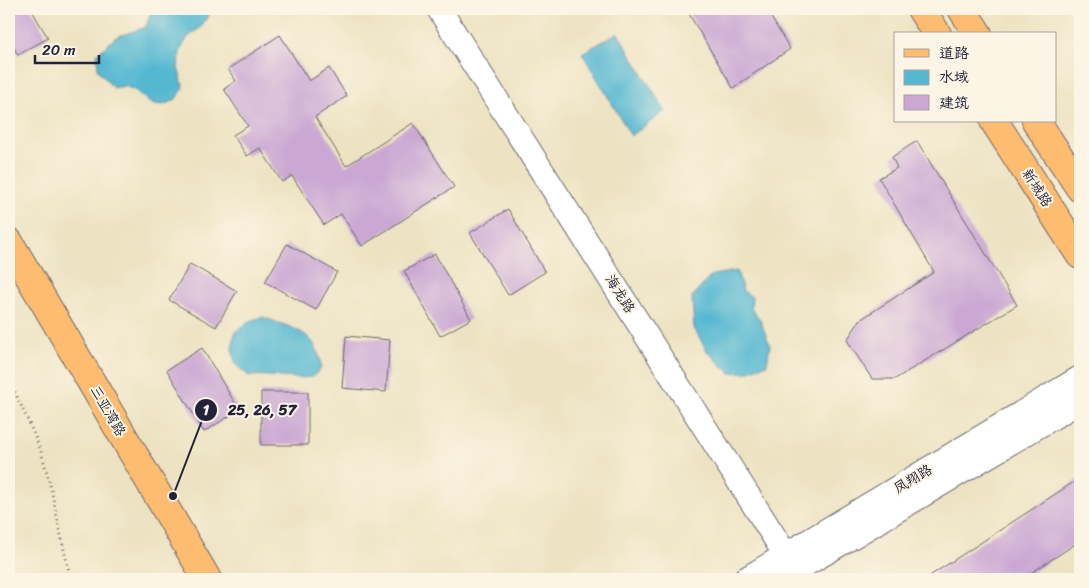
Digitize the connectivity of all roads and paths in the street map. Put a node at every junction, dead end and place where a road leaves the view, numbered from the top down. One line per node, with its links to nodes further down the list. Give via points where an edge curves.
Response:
1 (439, 9): 14 (street, 海龙路)
2 (921, 9): 4 (main road)
3 (962, 9): 5 (main road)
4 (936, 32)
5 (977, 32)
6 (995, 122): 10 (main road, 新城路)
7 (1037, 122): 8 (main road)
8 (1080, 188)
9 (9, 242): 16 (main road, 三亚湾路)
10 (1080, 255)
11 (9, 378): 15 (path, via 40,451)
12 (1080, 378): 14 (street, 凤翔路)
13 (1080, 401): 14 (street, 凤翔路)
14 (791, 571): 17 (street, 凤翔路)
15 (71, 579)
16 (207, 579)
17 (746, 579)

